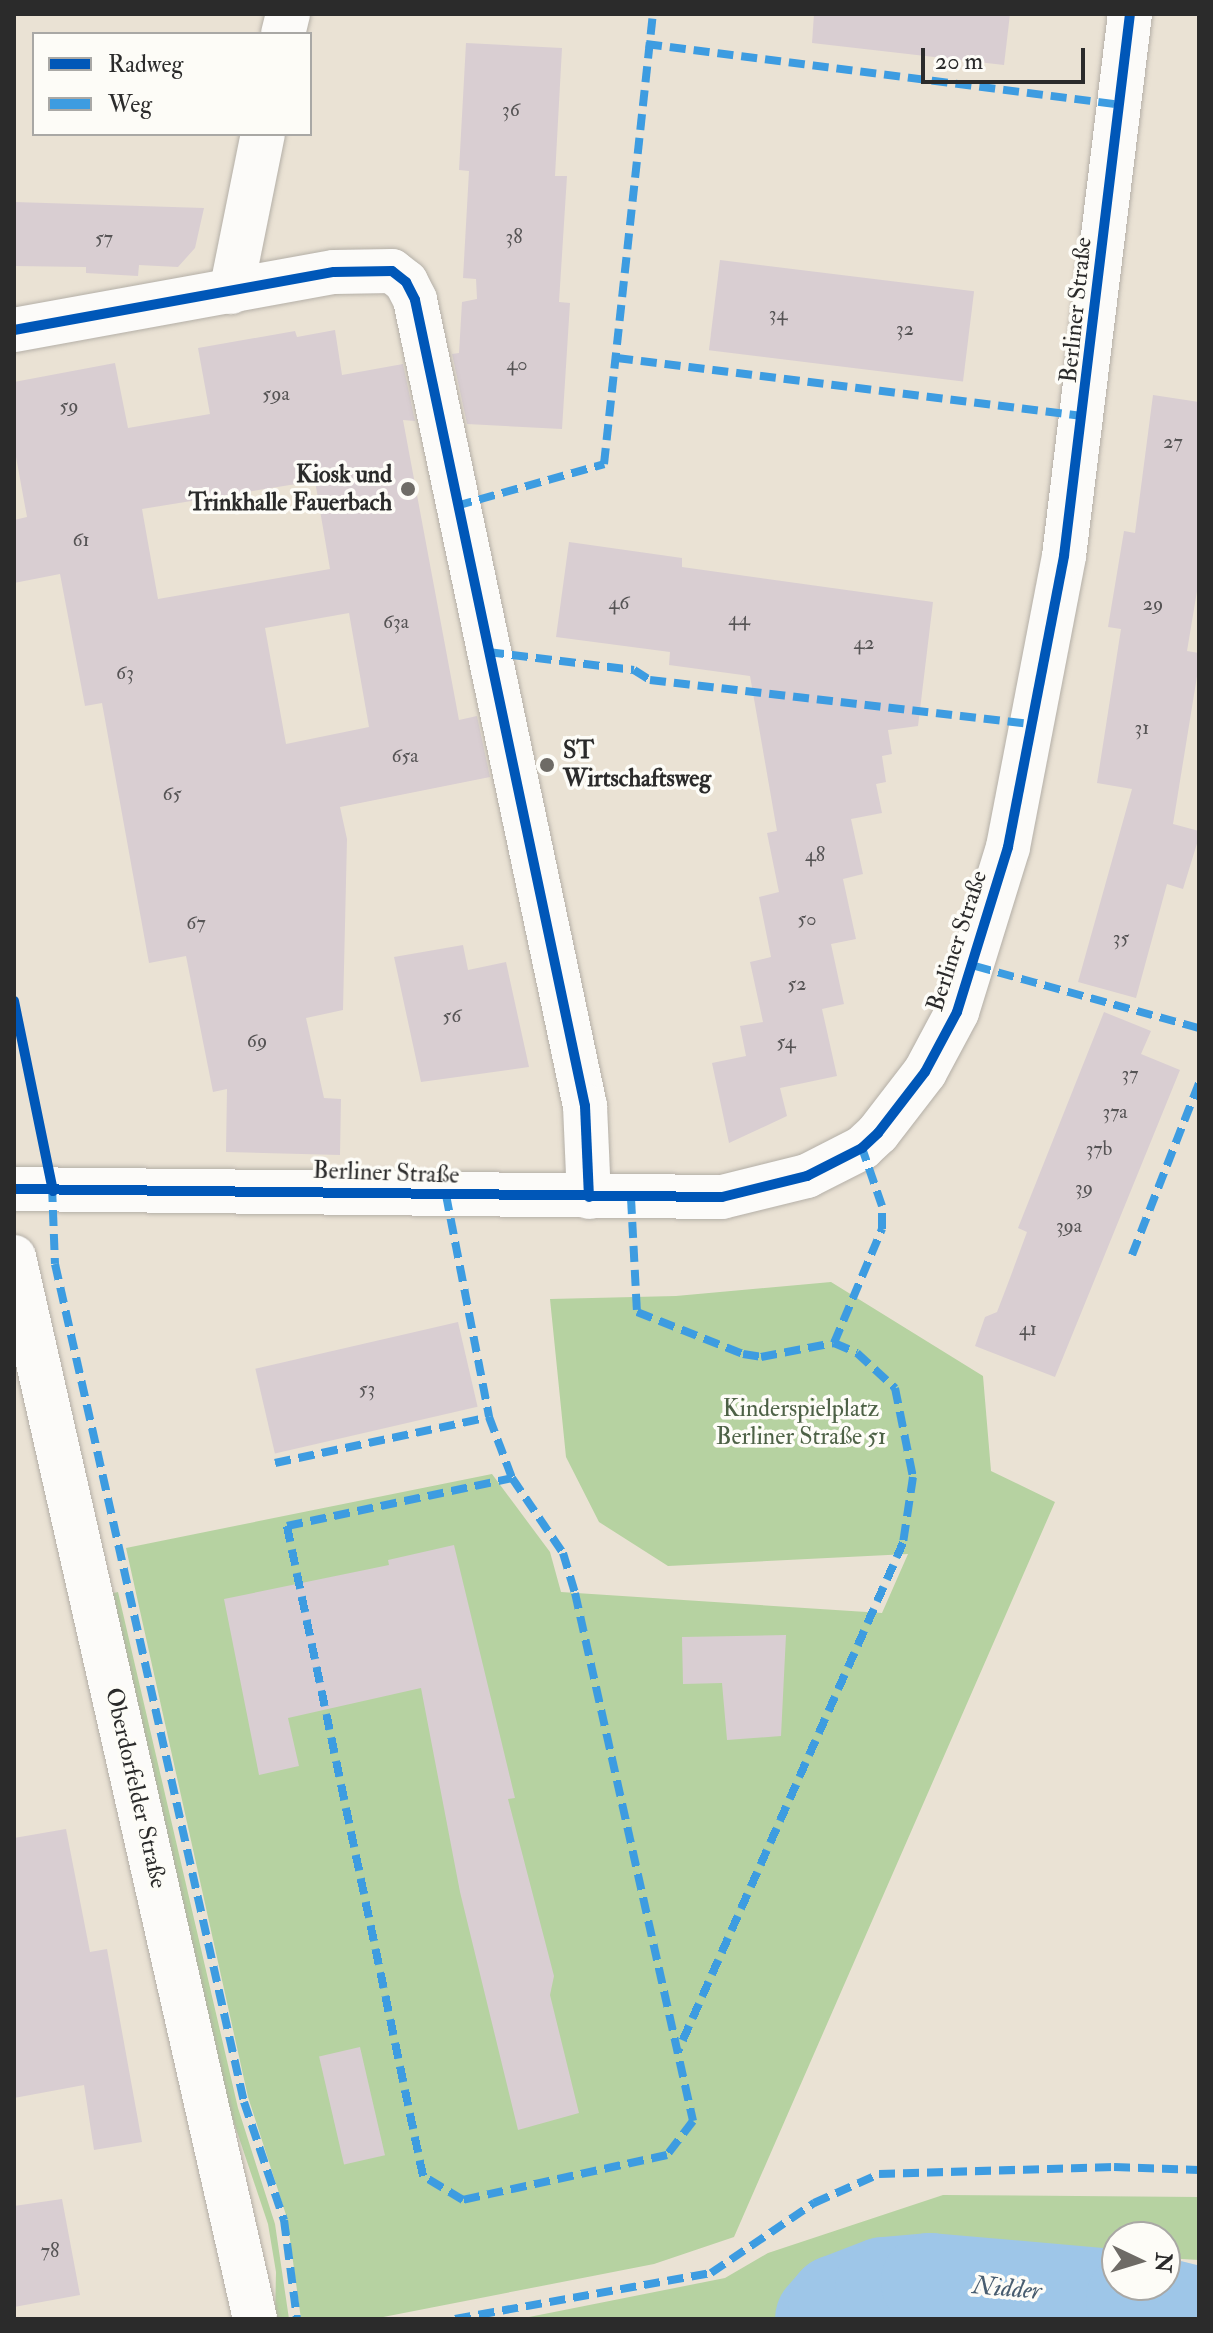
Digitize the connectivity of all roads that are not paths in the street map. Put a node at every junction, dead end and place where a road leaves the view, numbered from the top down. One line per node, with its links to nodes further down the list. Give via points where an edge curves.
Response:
1 (1130, 14): 6 (street, Berliner Straße, via 1064,556 1008,847 957,1012 905,1101 862,1148 841,1160 807,1176 722,1197)
2 (263, 136): 3 (street)
3 (231, 292): 4 (street); 6 (street, via 334,272 380,270 392,271 406,282 415,300 585,1106)
4 (14, 330)
5 (14, 1189): 6 (street, Berliner Straße)
6 (589, 1197)
7 (14, 1257): 8 (street, Oberdorfelder Straße)
8 (255, 2319)

